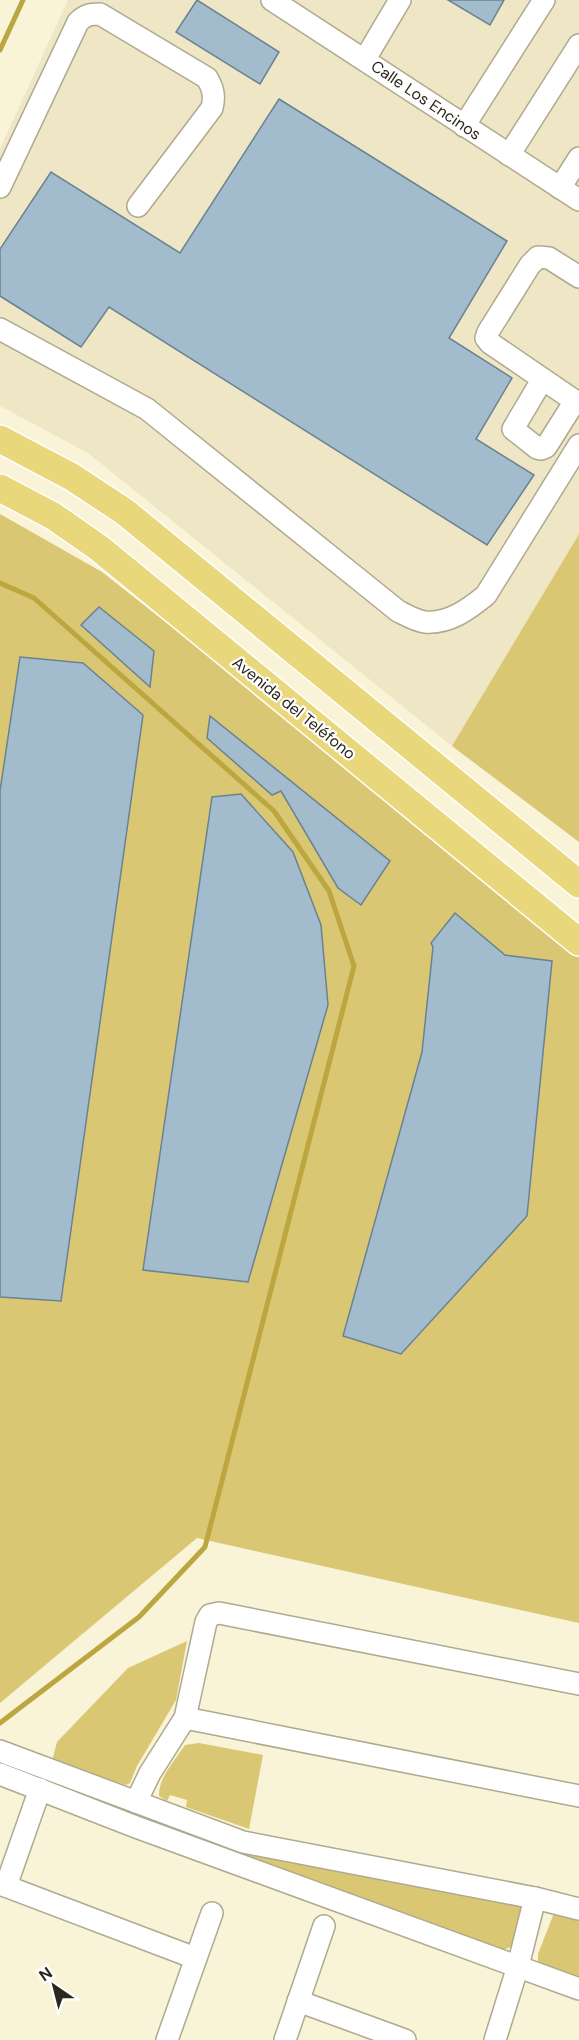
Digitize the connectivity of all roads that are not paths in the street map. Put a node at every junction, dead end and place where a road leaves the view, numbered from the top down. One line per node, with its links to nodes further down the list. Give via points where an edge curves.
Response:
1 (272, 0): 4 (street, Calle Los Encinos)
2 (400, 0): 6 (street)
3 (544, 0): 7 (street)
4 (299, 7): 6 (street, Calle Los Encinos)
5 (579, 45): 8 (street)
6 (364, 60): 7 (street, Calle Los Encinos)
7 (464, 126): 8 (street, Calle Los Encinos)
8 (509, 155): 11 (street, Calle Los Encinos)
9 (579, 158): 11 (street)
10 (0, 187): 13 (street, via 78,22 90,14 100,14 207,78 212,86 212,108)
11 (560, 188): 12 (street, Calle Los Encinos)
12 (579, 200)
13 (138, 206)
14 (579, 277): 16 (street, via 549,258 538,257 488,332 486,338 490,343)
15 (0, 328): 19 (street, via 147,409 398,611 424,622 448,619 486,595)
16 (542, 380): 17 (street); 17 (street, via 513,425 537,448 546,447)
17 (577, 398)
18 (0, 439): 21 (main road, via 72,477 125,512)
19 (579, 444)
20 (0, 488): 22 (main road, Avenida del Teléfono, via 53,516 99,548)
21 (579, 884)
22 (579, 942)
23 (579, 1684): 24 (street, via 219,1613 210,1615 206,1622)
24 (185, 1718): 28 (street); 29 (street, via 150,1773)
25 (8, 1753): 26 (street); 29 (street)
26 (4, 1776): 27 (street)
27 (40, 1790): 30 (street); 31 (street)
28 (579, 1796)
29 (141, 1804): 30 (street); 32 (street, via 243,1842)
30 (136, 1827): 37 (street)
31 (3, 1885): 36 (street)
32 (535, 1898): 33 (street); 37 (street)
33 (579, 1909)
34 (212, 1912): 36 (street)
35 (324, 1926): 39 (street)
36 (195, 1958): 40 (street)
37 (518, 1966): 38 (street); 43 (street)
38 (579, 1989)
39 (298, 2001): 41 (street); 42 (street)
40 (167, 2040)
41 (285, 2040)
42 (405, 2040)
43 (495, 2040)

